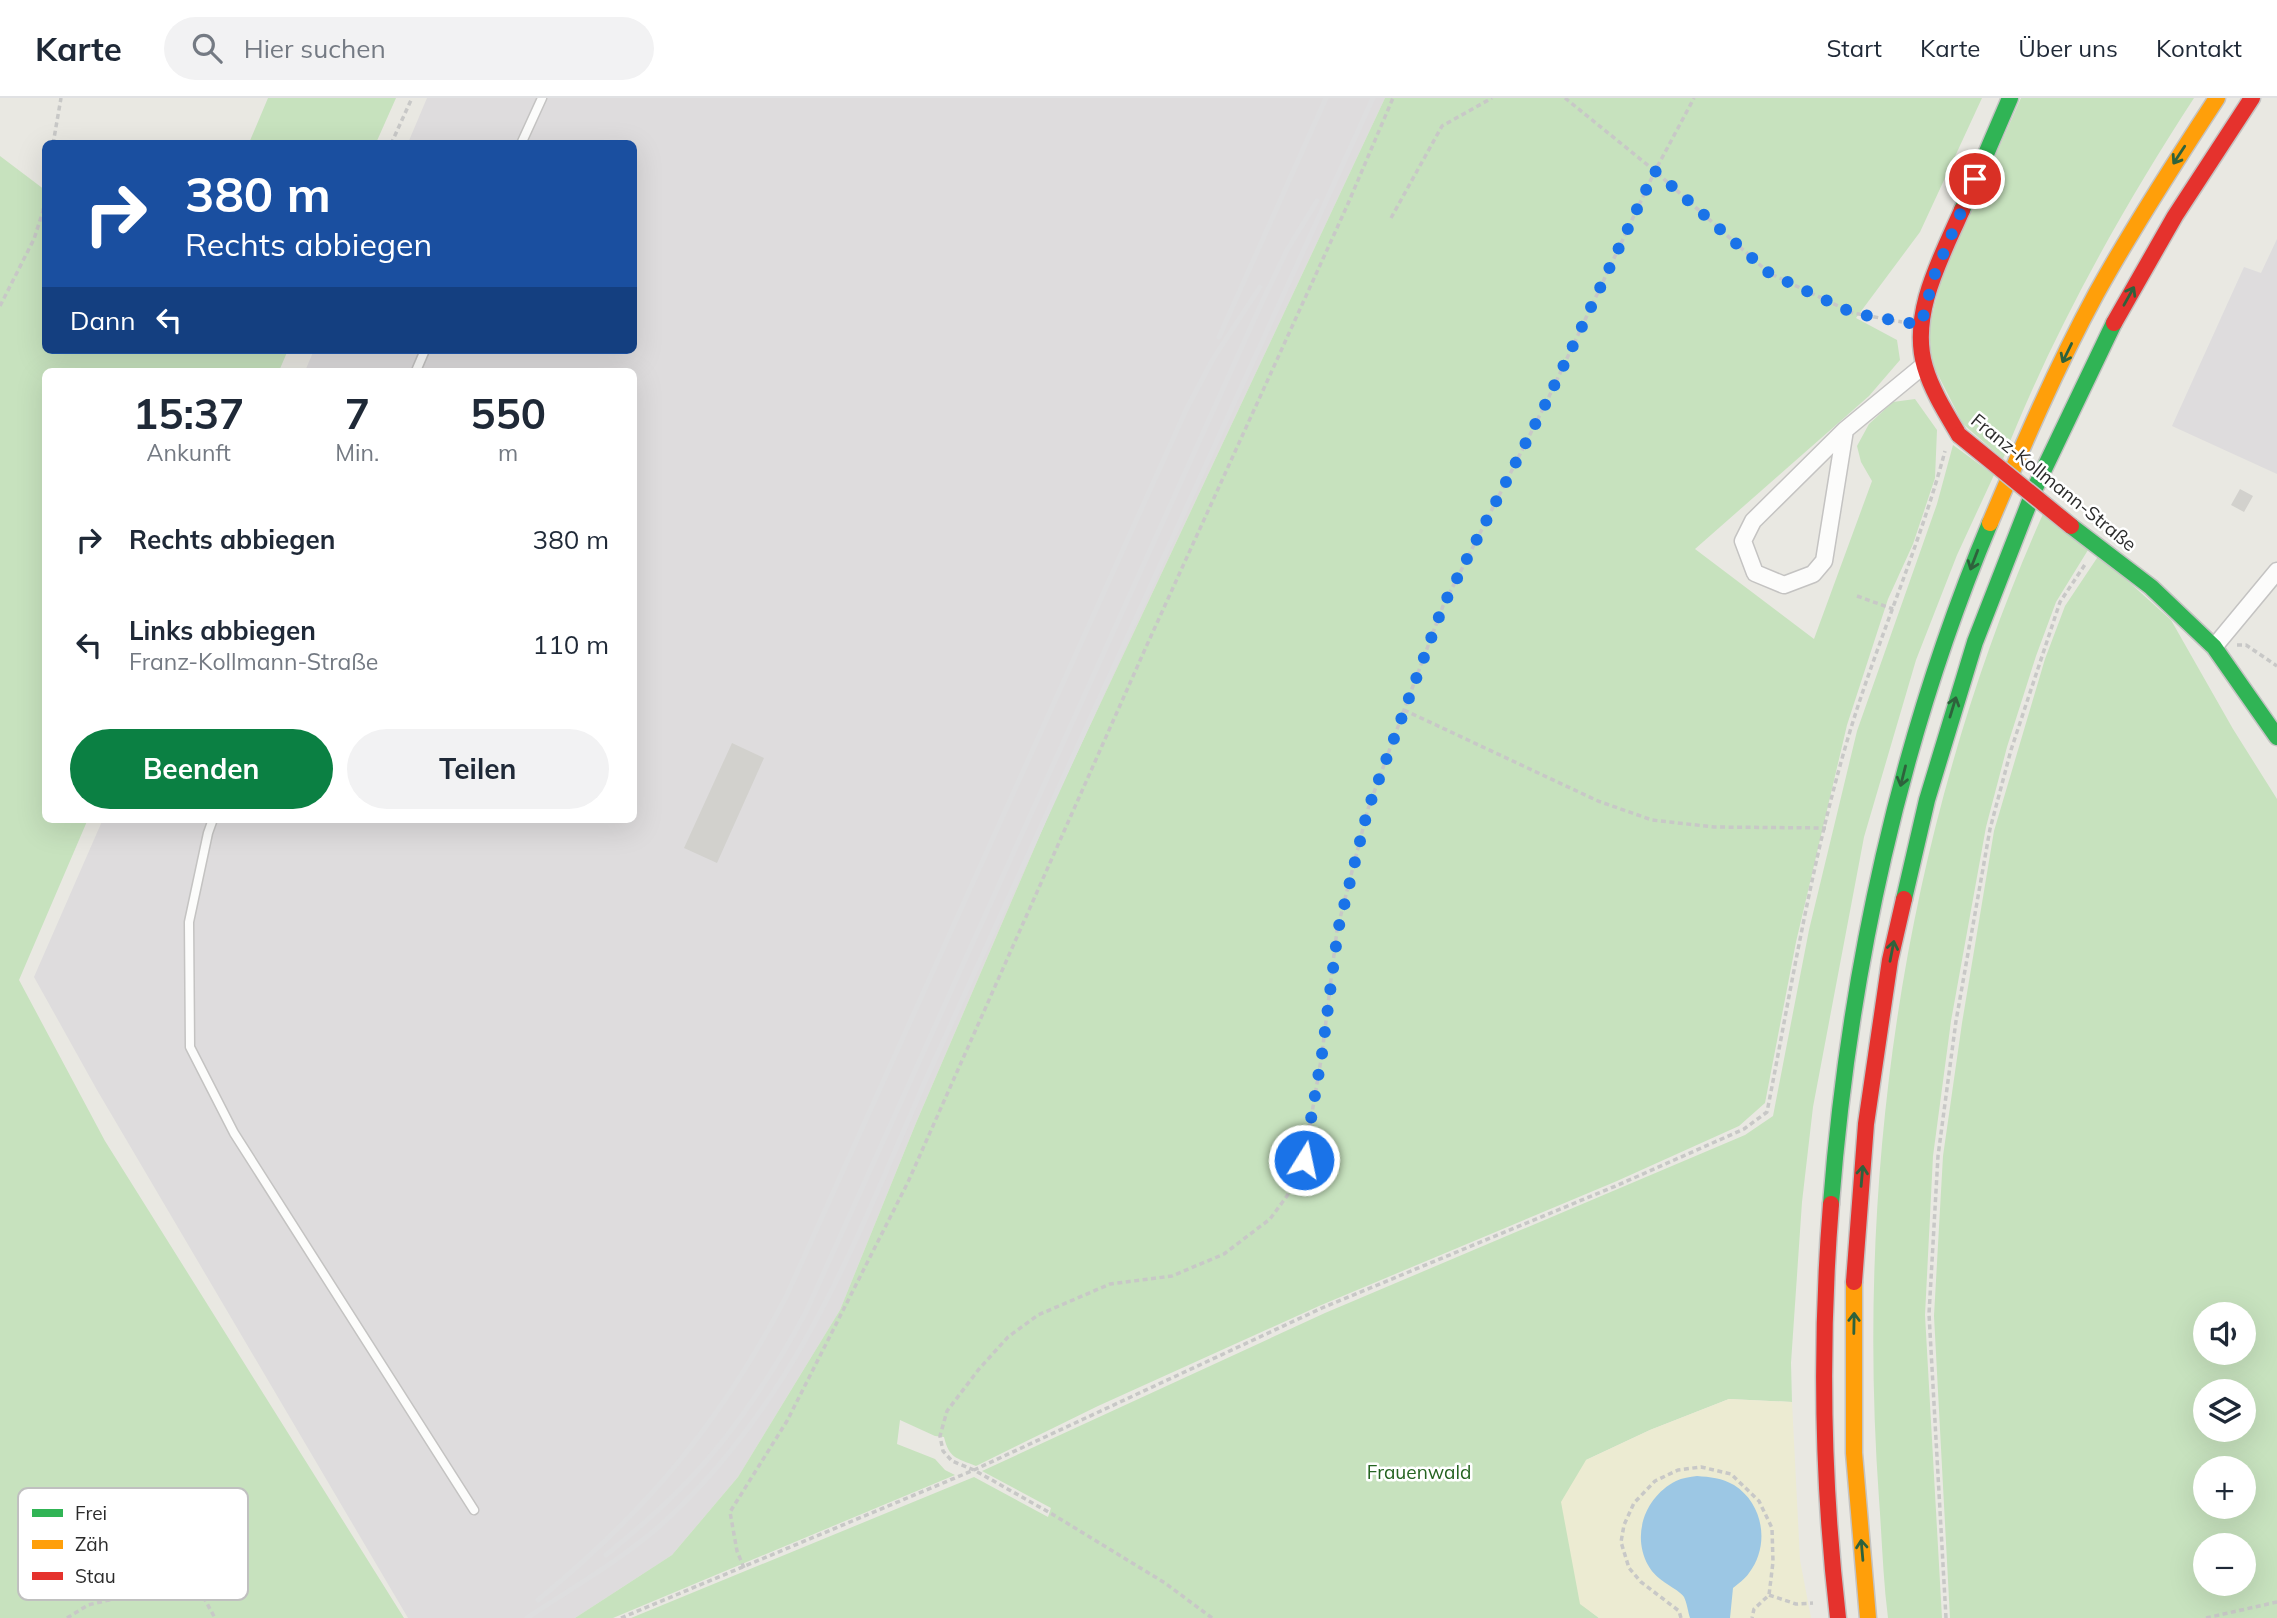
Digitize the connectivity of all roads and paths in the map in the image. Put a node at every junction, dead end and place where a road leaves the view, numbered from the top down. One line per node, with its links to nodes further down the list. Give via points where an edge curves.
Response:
1 (61, 98): 11 (path)
2 (412, 98): 12 (path)
3 (541, 98): 13 (lane)
4 (1393, 98): 34 (path, via 908,1182 787,1421 730,1513)
5 (1492, 98): 16 (path, via 1443,126)
6 (1565, 98): 14 (path)
7 (1694, 98): 14 (path)
8 (2010, 98): 18 (main road, Franz-Kollmann-Straße, via 1934,276)
9 (2217, 98): 39 (main road, one-way to 39, via 2127,240 2027,433 1973,562 1936,667 1886,844 1850,1025 1829,1208 1825,1429)
10 (2252, 98): 46 (main road, one-way to 10, via 1855,1441 1856,1245 1878,1030 1914,848 1963,675 1999,572 2053,444 2151,255)
11 (54, 140)
12 (393, 140)
13 (522, 140)
14 (1655, 171): 18 (path, via 1769,273 1853,313); 28 (path, via 1546,403 1443,606)
15 (42, 214): 17 (path)
16 (1391, 218)
17 (0, 306)
18 (1921, 325): 19 (main road, Franz-Kollmann-Straße)
19 (1924, 365): 20 (street); 21 (main road, Franz-Kollmann-Straße)
20 (1845, 430): 20 (street, via 1753,521 1743,541 1755,573 1784,585 1813,574 1824,561)
21 (1956, 430): 22 (main road, Franz-Kollmann-Straße, bridge); 25 (path)
22 (2097, 546): 26 (main road, Franz-Kollmann-Straße, via 2151,587); 47 (path, via 2060,602 2011,750 1990,829 1956,1021 1938,1156 1929,1314)
23 (2277, 571): 26 (street)
24 (1857, 596): 25 (path)
25 (1893, 609): 31 (path, via 1851,728)
26 (2214, 647): 27 (path, via 2246,645); 29 (main road, Franz-Kollmann-Straße)
27 (2277, 666)
28 (1404, 710): 31 (path, via 1598,801 1652,820 1714,827); 32 (path, via 1368,809 1338,930 1304,1160 1287,1196 1270,1219 1224,1254 1172,1276 1110,1284 1038,1315 1008,1337 947,1411 940,1436 943,1451 952,1461)
29 (2277, 737)
30 (212, 823): 33 (lane, via 189,922 190,1047 234,1133)
31 (1826, 828): 32 (path, via 1767,1112 1744,1129 1322,1308)
32 (974, 1471): 34 (path); 43 (path, via 1165,1583)
33 (474, 1510)
34 (744, 1568): 42 (path)
35 (1769, 1595): 39 (path); 44 (path, via 1772,1528 1759,1500 1731,1474 1701,1467 1678,1470 1656,1481 1634,1503 1621,1542 1629,1568 1679,1611); 45 (path, via 1754,1609)
36 (109, 1600): 40 (path, via 88,1605)
37 (205, 1600): 41 (path)
38 (2277, 1602): 48 (path)
39 (1837, 1610)
40 (67, 1618)
41 (215, 1618)
42 (621, 1618)
43 (1212, 1618)
44 (1681, 1618)
45 (1752, 1618)
46 (1868, 1618)
47 (1946, 1618)
48 (2206, 1618)

